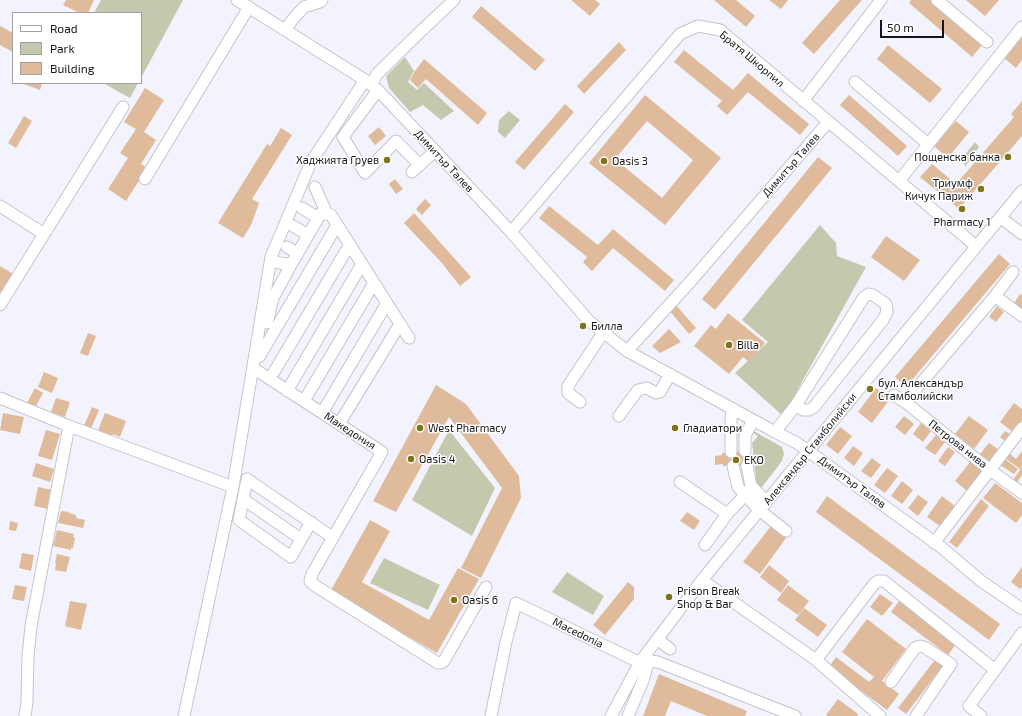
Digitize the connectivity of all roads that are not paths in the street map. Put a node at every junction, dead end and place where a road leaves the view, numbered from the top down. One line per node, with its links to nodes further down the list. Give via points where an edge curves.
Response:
1 (322, 0): 7 (street, via 304,7)
2 (454, 0): 10 (street, via 377,74)
3 (881, 0): 11 (street)
4 (938, 0): 8 (street)
5 (243, 3): 7 (street, Димитър Талев); 16 (street)
6 (1022, 27): 14 (street)
7 (285, 30): 10 (street, Димитър Талев)
8 (987, 42)
9 (855, 82): 14 (street)
10 (371, 85): 15 (street, Димитър Талев); 15 (street, via 343,137 366,173 396,141 416,169); 34 (street, via 311,162)
11 (803, 101): 13 (street, Братя Шкорпил); 26 (street, Братя Шкорпил, via 720,30 698,26 680,34)
12 (123, 106): 27 (street)
13 (828, 122): 17 (street, Братя Шкорпил); 46 (street, Димитър Талев)
14 (928, 144): 17 (street)
15 (435, 151): 26 (street, Димитър Талев)
16 (145, 179)
17 (899, 181): 31 (street, Братя Шкорпил)
18 (315, 187): 22 (street)
19 (1022, 191): 23 (street, Александър Стамболийски)
20 (0, 206): 27 (street)
21 (302, 208): 22 (street)
22 (323, 216): 24 (street, via 331,215); 29 (street)
23 (1000, 217): 28 (street); 31 (street, Александър Стамболийски)
24 (337, 225): 30 (street); 35 (street, via 259,357 273,298)
25 (293, 226): 29 (street)
26 (511, 232): 44 (street, Димитър Талев, via 588,321)
27 (44, 234): 41 (street)
28 (1022, 234)
29 (308, 235): 33 (street)
30 (350, 244): 36 (street); 48 (street)
31 (976, 246): 65 (street, Александър Стамболийски)
32 (287, 247): 33 (street)
33 (298, 253): 35 (street)
34 (271, 261): 35 (street); 47 (street)
35 (292, 263)
36 (362, 264): 38 (street); 50 (street)
37 (1013, 272): 39 (street)
38 (374, 283): 40 (street); 53 (street)
39 (995, 296): 42 (street); 55 (street)
40 (387, 303): 43 (street); 58 (street)
41 (0, 305)
42 (1022, 316)
43 (400, 324): 45 (street); 61 (street)
44 (603, 332): 46 (street, Димитър Талев); 54 (street, via 568,386 568,393)
45 (409, 338)
46 (627, 351): 49 (street, Димитър Талев)
47 (253, 368): 50 (street, Македония); 72 (street)
48 (274, 372)
49 (670, 374): 57 (street, Димитър Талев); 59 (street, via 660,392 656,393 647,388 638,390)
50 (287, 390): 53 (street, Македония)
51 (894, 396): 55 (street, Петрова нива)
52 (0, 398): 62 (street)
53 (304, 401): 58 (street, Македония)
54 (580, 402)
55 (906, 402): 70 (street, Петрова нива)
56 (796, 405): 56 (street, via 803,410 814,407 883,320 887,312 886,304 873,294 864,297); 64 (street)
57 (732, 409): 60 (street, Димитър Талев); 67 (street)
58 (322, 413): 61 (street, Македония)
59 (619, 416)
60 (753, 420): 64 (street, Димитър Талев); 66 (street, via 745,436)
61 (339, 424): 80 (street, Македония, via 382,452)
62 (69, 426): 72 (street); 94 (street, via 31,626)
63 (1022, 428): 70 (street)
64 (775, 432): 65 (street, Димитър Талев)
65 (808, 450): 76 (street, Александър Стамболийски); 82 (street, Димитър Талев)
66 (745, 451)
67 (732, 452)
68 (747, 465): 73 (street)
69 (733, 466): 73 (street, via 736,484)
70 (990, 470): 74 (street, Петрова нива); 82 (street)
71 (680, 482): 77 (street)
72 (233, 487): 95 (street)
73 (748, 491): 76 (street); 77 (street)
74 (1022, 493)
75 (243, 499): 78 (street, via 247,479); 81 (street); 81 (street, via 239,520 291,557)
76 (763, 506): 79 (street); 84 (street, Александър Стамболийски)
77 (727, 514): 83 (street)
78 (311, 522): 80 (street); 81 (street)
79 (786, 531)
80 (332, 537): 85 (street, Македония, via 310,581 441,664)
81 (301, 539)
82 (934, 543): 86 (street, Димитър Талев, via 981,581)
83 (705, 545)
84 (702, 580): 88 (street, Александър Стамболийски); 90 (street)
85 (486, 588)
86 (1022, 609)
87 (1022, 633): 92 (street)
88 (657, 639): 89 (street); 91 (street, Александър Стамболийски)
89 (670, 649)
90 (816, 660): 92 (street, via 874,584 884,581); 100 (street)
91 (644, 664): 96 (street, Macedonia, via 516,603); 97 (street, Александър Стамболийски); 98 (street, via 644,678); 99 (street, via 658,662)
92 (995, 670): 102 (street, via 970,706)
93 (891, 682): 101 (street, via 914,648 920,646 924,646 951,664)
94 (25, 716)
95 (184, 716)
96 (491, 716)
97 (611, 716)
98 (628, 716)
99 (795, 716)
100 (880, 716)
101 (916, 716)
102 (981, 716)

